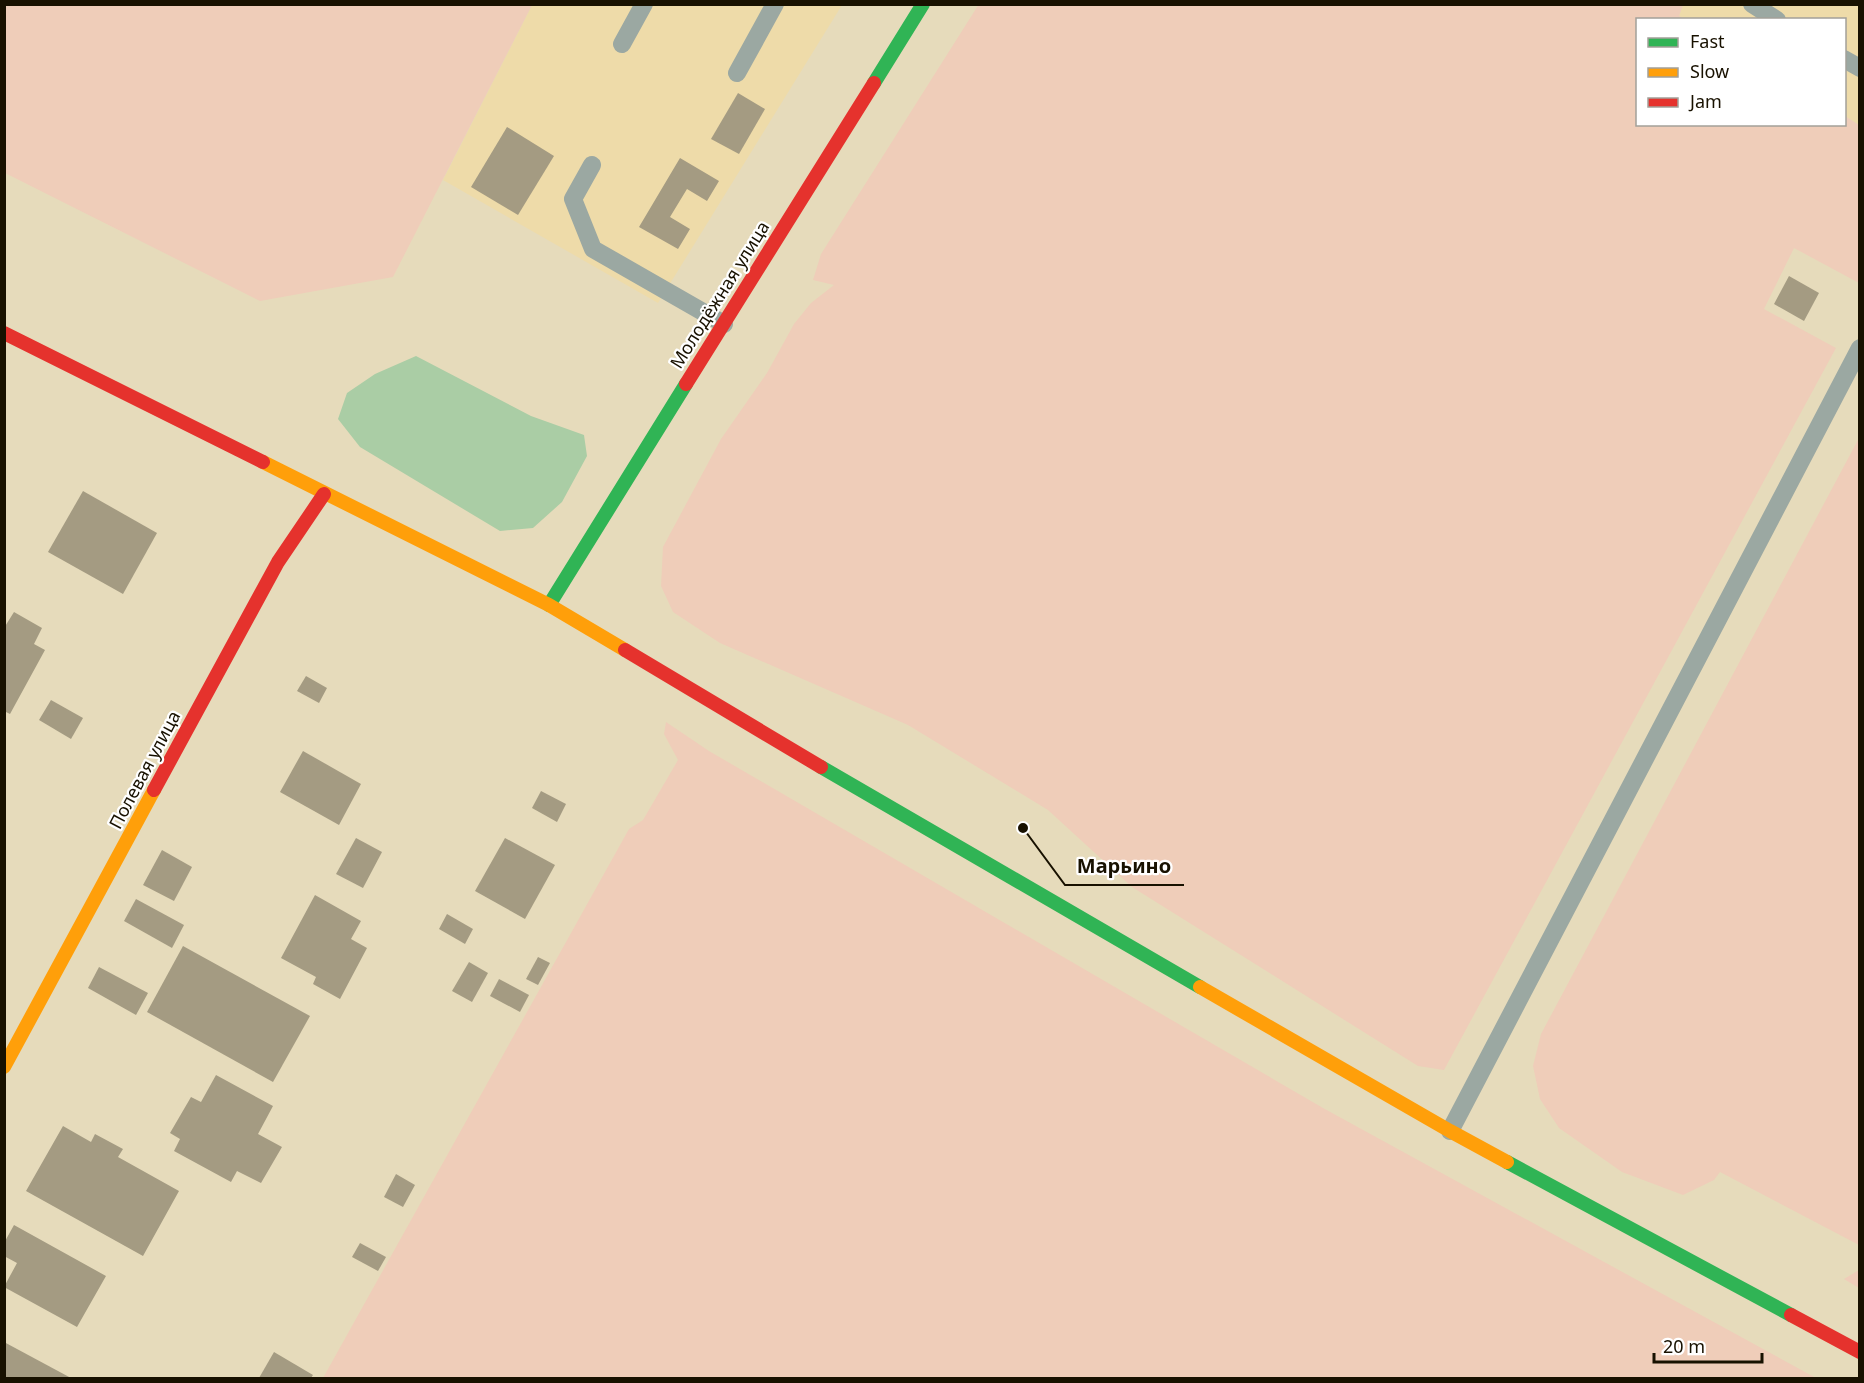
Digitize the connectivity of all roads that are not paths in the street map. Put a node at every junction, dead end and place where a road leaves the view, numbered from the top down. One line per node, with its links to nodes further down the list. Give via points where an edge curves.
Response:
1 (644, 4): 6 (lane)
2 (775, 4): 9 (lane)
3 (923, 4): 11 (street, Молодёжная улица)
4 (1752, 4): 5 (lane)
5 (1774, 18)
6 (622, 44)
7 (1846, 60): 8 (lane)
8 (1860, 68)
9 (737, 73)
10 (592, 165): 11 (lane, via 573,200 592,249)
11 (724, 324): 15 (street, Молодёжная улица)
12 (4, 333): 14 (street)
13 (1860, 348): 17 (lane)
14 (324, 494): 15 (street); 16 (street, Полевая улица, via 278,562)
15 (549, 605): 17 (street)
16 (4, 1067)
17 (1450, 1131): 18 (street)
18 (1860, 1352)

